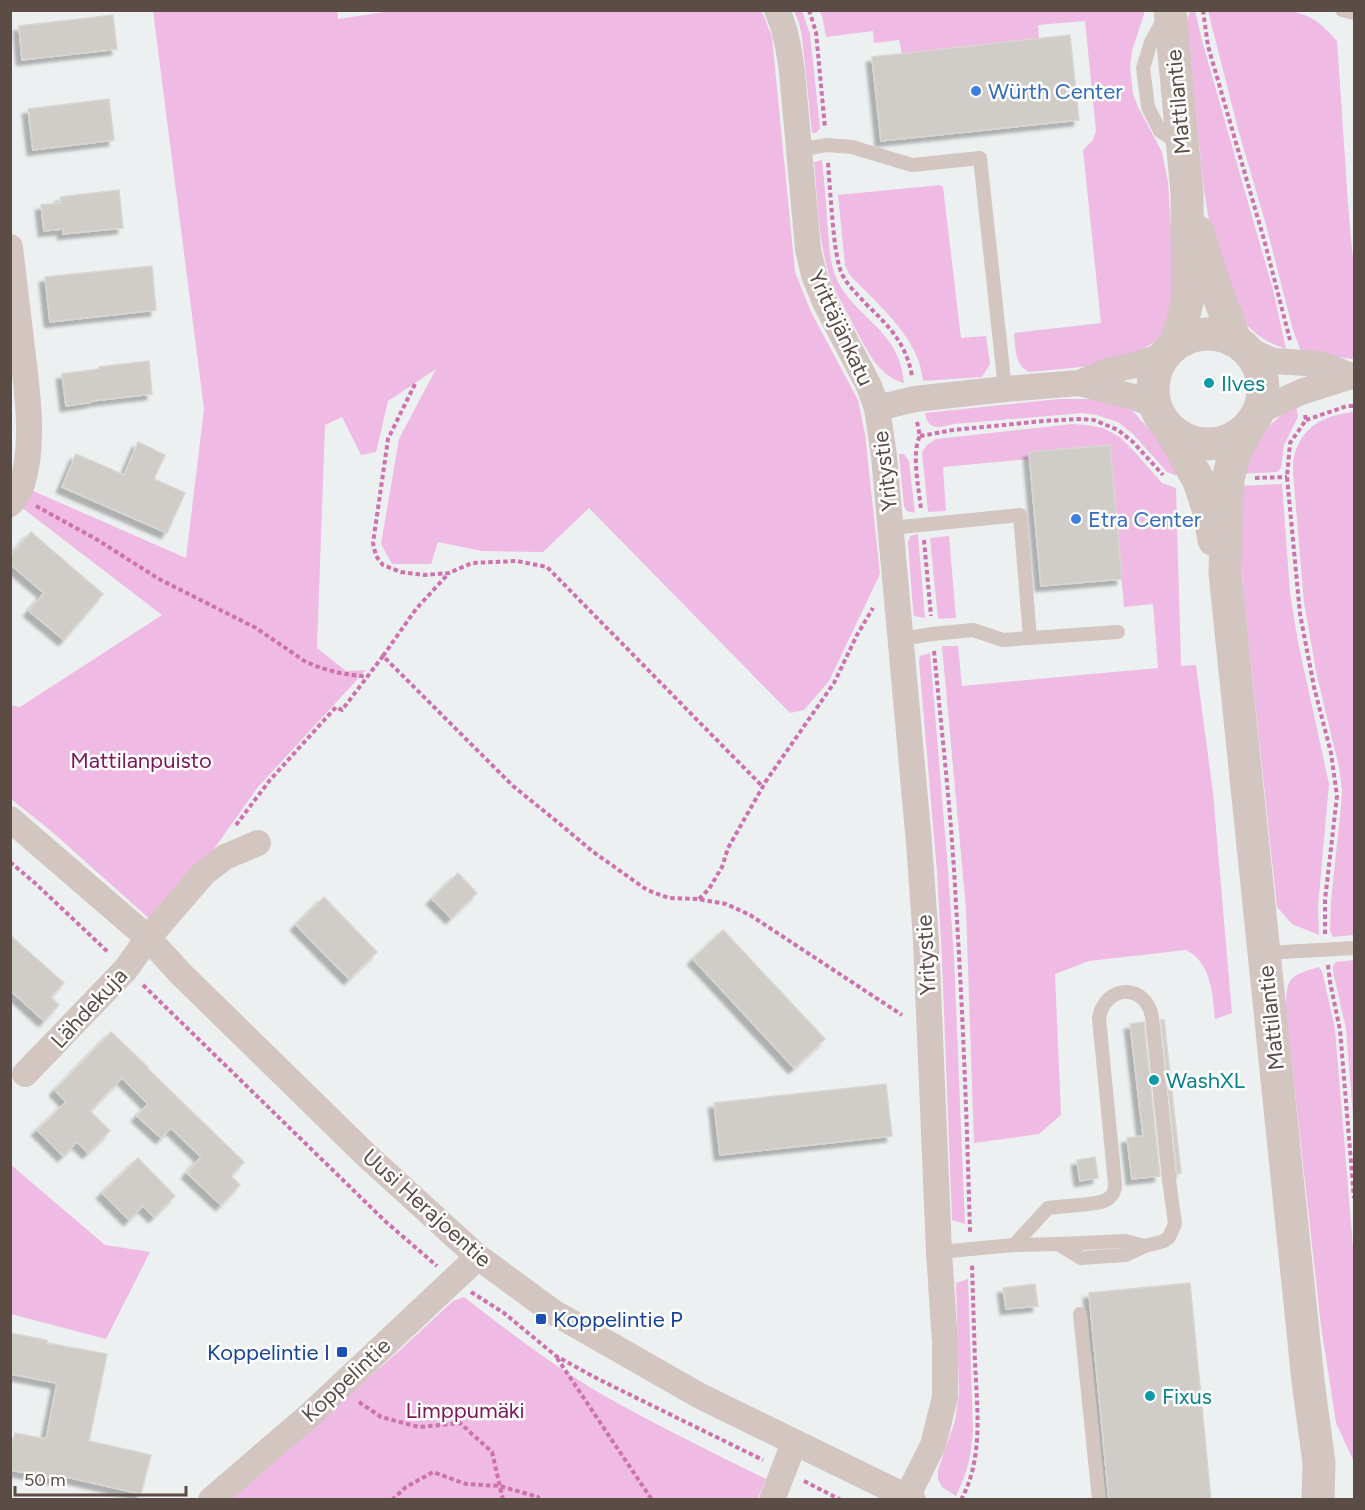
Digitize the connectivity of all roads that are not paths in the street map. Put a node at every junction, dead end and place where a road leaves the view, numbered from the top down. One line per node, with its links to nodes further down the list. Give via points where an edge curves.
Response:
1 (777, 10): 5 (street, Yrittäjänkatu, via 789,44)
2 (1169, 10): 6 (street, Mattilantie)
3 (1342, 10): 4 (lane)
4 (1354, 13)
5 (798, 150): 12 (lane, via 827,145 852,147 912,165 980,158); 13 (street, Yrittäjänkatu, via 814,275)
6 (1187, 193): 8 (street, Mattilantie, via 1209,269); 9 (street, Mattilantie, via 1188,298)
7 (10, 247): 17 (street, via 28,418 26,468)
8 (1241, 345): 9 (street, via 1220,334 1204,333 1189,336); 10 (street, via 1273,361 1320,364); 15 (street, via 1257,363 1263,379 1263,396)
9 (1169, 350): 11 (street, Yrittäjänkatu); 14 (street, via 1155,371 1152,388)
10 (1353, 376): 15 (street, via 1301,392)
11 (1079, 382): 12 (street, Yrittäjänkatu); 14 (street, Yrittäjänkatu, via 1134,397)
12 (1005, 389): 13 (street, Yrittäjänkatu, via 915,399)
13 (877, 408): 18 (street, Yritystie)
14 (1163, 418): 15 (street, via 1185,440 1200,444 1234,438); 16 (street)
15 (1254, 419): 16 (street, Mattilantie)
16 (1213, 480): 26 (street, Mattilantie)
17 (14, 500)
18 (891, 528): 20 (lane, via 1020,515); 21 (street, Yritystie)
19 (1118, 632): 20 (lane)
20 (1030, 638): 21 (lane, via 1003,640 973,630)
21 (902, 639): 31 (street, Yritystie, via 926,940)
22 (10, 819): 24 (street, Uusi Herajoentie)
23 (258, 843): 24 (street, Lähdekuja, via 225,857 204,873)
24 (148, 938): 27 (street, Lähdekuja, via 126,969); 32 (street, Uusi Herajoentie, via 365,1154)
25 (1354, 948): 26 (lane)
26 (1264, 953): 35 (street, Mattilantie)
27 (26, 1074)
28 (1058, 1244): 29 (lane); 30 (lane, via 1125,1241); 30 (lane, via 1081,1258 1126,1255)
29 (1014, 1245): 30 (lane, via 1048,1208 1102,1202 1115,1190 1099,1018 1104,1002 1125,992 1141,996 1151,1009 1175,1224 1164,1241); 31 (lane)
30 (1145, 1246)
31 (939, 1252): 36 (street, Yritystie, via 945,1397 933,1445)
32 (478, 1257): 34 (street, Uusi Herajoentie, via 553,1312 600,1340); 37 (street, Koppelintie, via 312,1413)
33 (1080, 1314): 39 (lane)
34 (795, 1443): 36 (street, Uusi Herajoentie); 38 (street)
35 (1319, 1464): 40 (street, Mattilantie); 41 (street, Mattilantie)
36 (910, 1498)
37 (212, 1500)
38 (772, 1500)
39 (1099, 1500)
40 (1318, 1500)
41 (1330, 1500)

